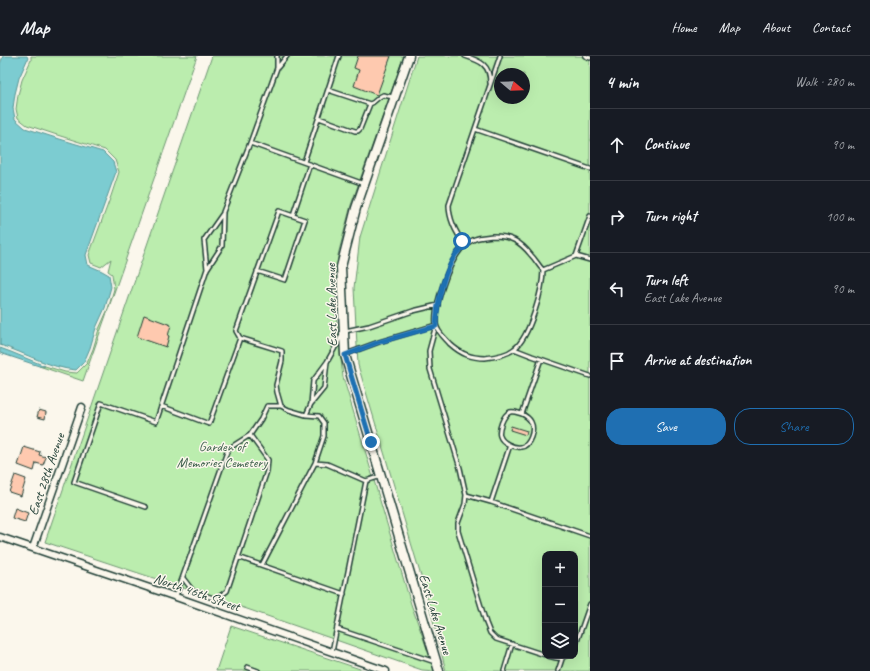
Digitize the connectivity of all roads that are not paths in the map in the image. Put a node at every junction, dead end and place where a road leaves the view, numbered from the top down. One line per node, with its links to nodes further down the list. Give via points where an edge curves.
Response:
1 (277, 56): 9 (lane)
2 (286, 56): 9 (lane)
3 (339, 56): 11 (lane)
4 (409, 56): 12 (street, East Lake Avenue)
5 (464, 56): 10 (lane, via 480,61 484,65 490,77)
6 (500, 56): 10 (lane)
7 (585, 56): 8 (lane)
8 (590, 58)
9 (277, 68): 16 (lane)
10 (490, 87): 15 (lane)
11 (328, 90): 13 (lane); 14 (lane)
12 (394, 98): 13 (lane, via 383,95); 20 (street, East Lake Avenue)
13 (370, 104): 14 (lane, via 358,131)
14 (319, 118): 17 (lane)
15 (475, 129): 19 (lane); 24 (lane, via 449,205 453,224)
16 (250, 144): 17 (lane); 21 (lane)
17 (304, 162): 18 (lane)
18 (310, 164): 20 (lane); 22 (lane)
19 (590, 169)
20 (364, 184): 32 (street, East Lake Avenue, via 341,267)
21 (223, 212): 27 (lane, via 222,246); 27 (lane, via 204,240)
22 (293, 216): 29 (lane, via 279,211); 29 (lane, via 305,220 285,280)
23 (590, 216): 25 (lane)
24 (465, 245): 28 (lane, via 481,238 503,236 513,239 524,247); 30 (lane, via 450,266)
25 (576, 256): 26 (lane); 28 (lane)
26 (590, 260)
27 (207, 269): 40 (lane)
28 (543, 270): 34 (lane, via 531,322)
29 (257, 271): 33 (lane, via 236,331)
30 (438, 305): 31 (lane); 32 (lane)
31 (436, 326): 34 (lane, via 445,339 469,357 490,357); 35 (lane, via 379,342); 50 (lane, via 430,351 430,369)
32 (344, 332): 35 (street, East Lake Avenue); 37 (lane)
33 (240, 338): 40 (lane, via 209,424); 41 (lane, via 282,351 276,385)
34 (514, 349): 36 (lane)
35 (345, 355): 48 (street, East Lake Avenue)
36 (540, 359): 38 (lane); 43 (lane)
37 (327, 362): 39 (lane, via 324,388); 39 (lane, via 313,381)
38 (590, 376)
39 (312, 404): 44 (lane)
40 (161, 406): 52 (lane, via 156,422 101,402 74,482)
41 (281, 406): 44 (lane); 45 (lane, via 267,406)
42 (82, 407): 55 (street, East 28th Avenue)
43 (522, 414): 46 (lane, via 509,412 501,424 500,436); 46 (lane, via 532,423 530,438 523,447)
44 (306, 415): 47 (lane, via 319,416 324,423 324,436)
45 (250, 435): 56 (lane, via 268,460 267,471); 58 (lane, via 228,449)
46 (510, 445): 51 (lane)
47 (315, 463): 49 (lane, via 327,464); 57 (lane)
48 (381, 476): 49 (lane); 68 (street, East Lake Avenue)
49 (366, 481): 59 (lane)
50 (466, 494): 51 (lane); 64 (lane, via 458,531 486,624 496,639)
51 (491, 502): 53 (lane)
52 (146, 507)
53 (590, 536)
54 (0, 537): 55 (street, North 46th Street)
55 (33, 548): 60 (street, North 46th Street)
56 (238, 557): 57 (lane); 58 (lane, via 227,591 216,599 193,591)
57 (262, 565): 59 (lane)
58 (183, 578): 60 (lane)
59 (344, 594): 62 (lane)
60 (176, 597): 65 (street, North 46th Street)
61 (590, 604): 63 (lane)
62 (337, 629): 65 (lane); 68 (lane)
63 (578, 638)
64 (512, 644): 66 (lane); 73 (lane)
65 (332, 652): 71 (street, North 46th Street)
66 (542, 655)
67 (562, 659): 74 (lane)
68 (437, 662): 72 (street, East Lake Avenue)
69 (247, 667): 70 (lane)
70 (258, 671)
71 (386, 671)
72 (439, 671)
73 (504, 671)
74 (558, 671)

